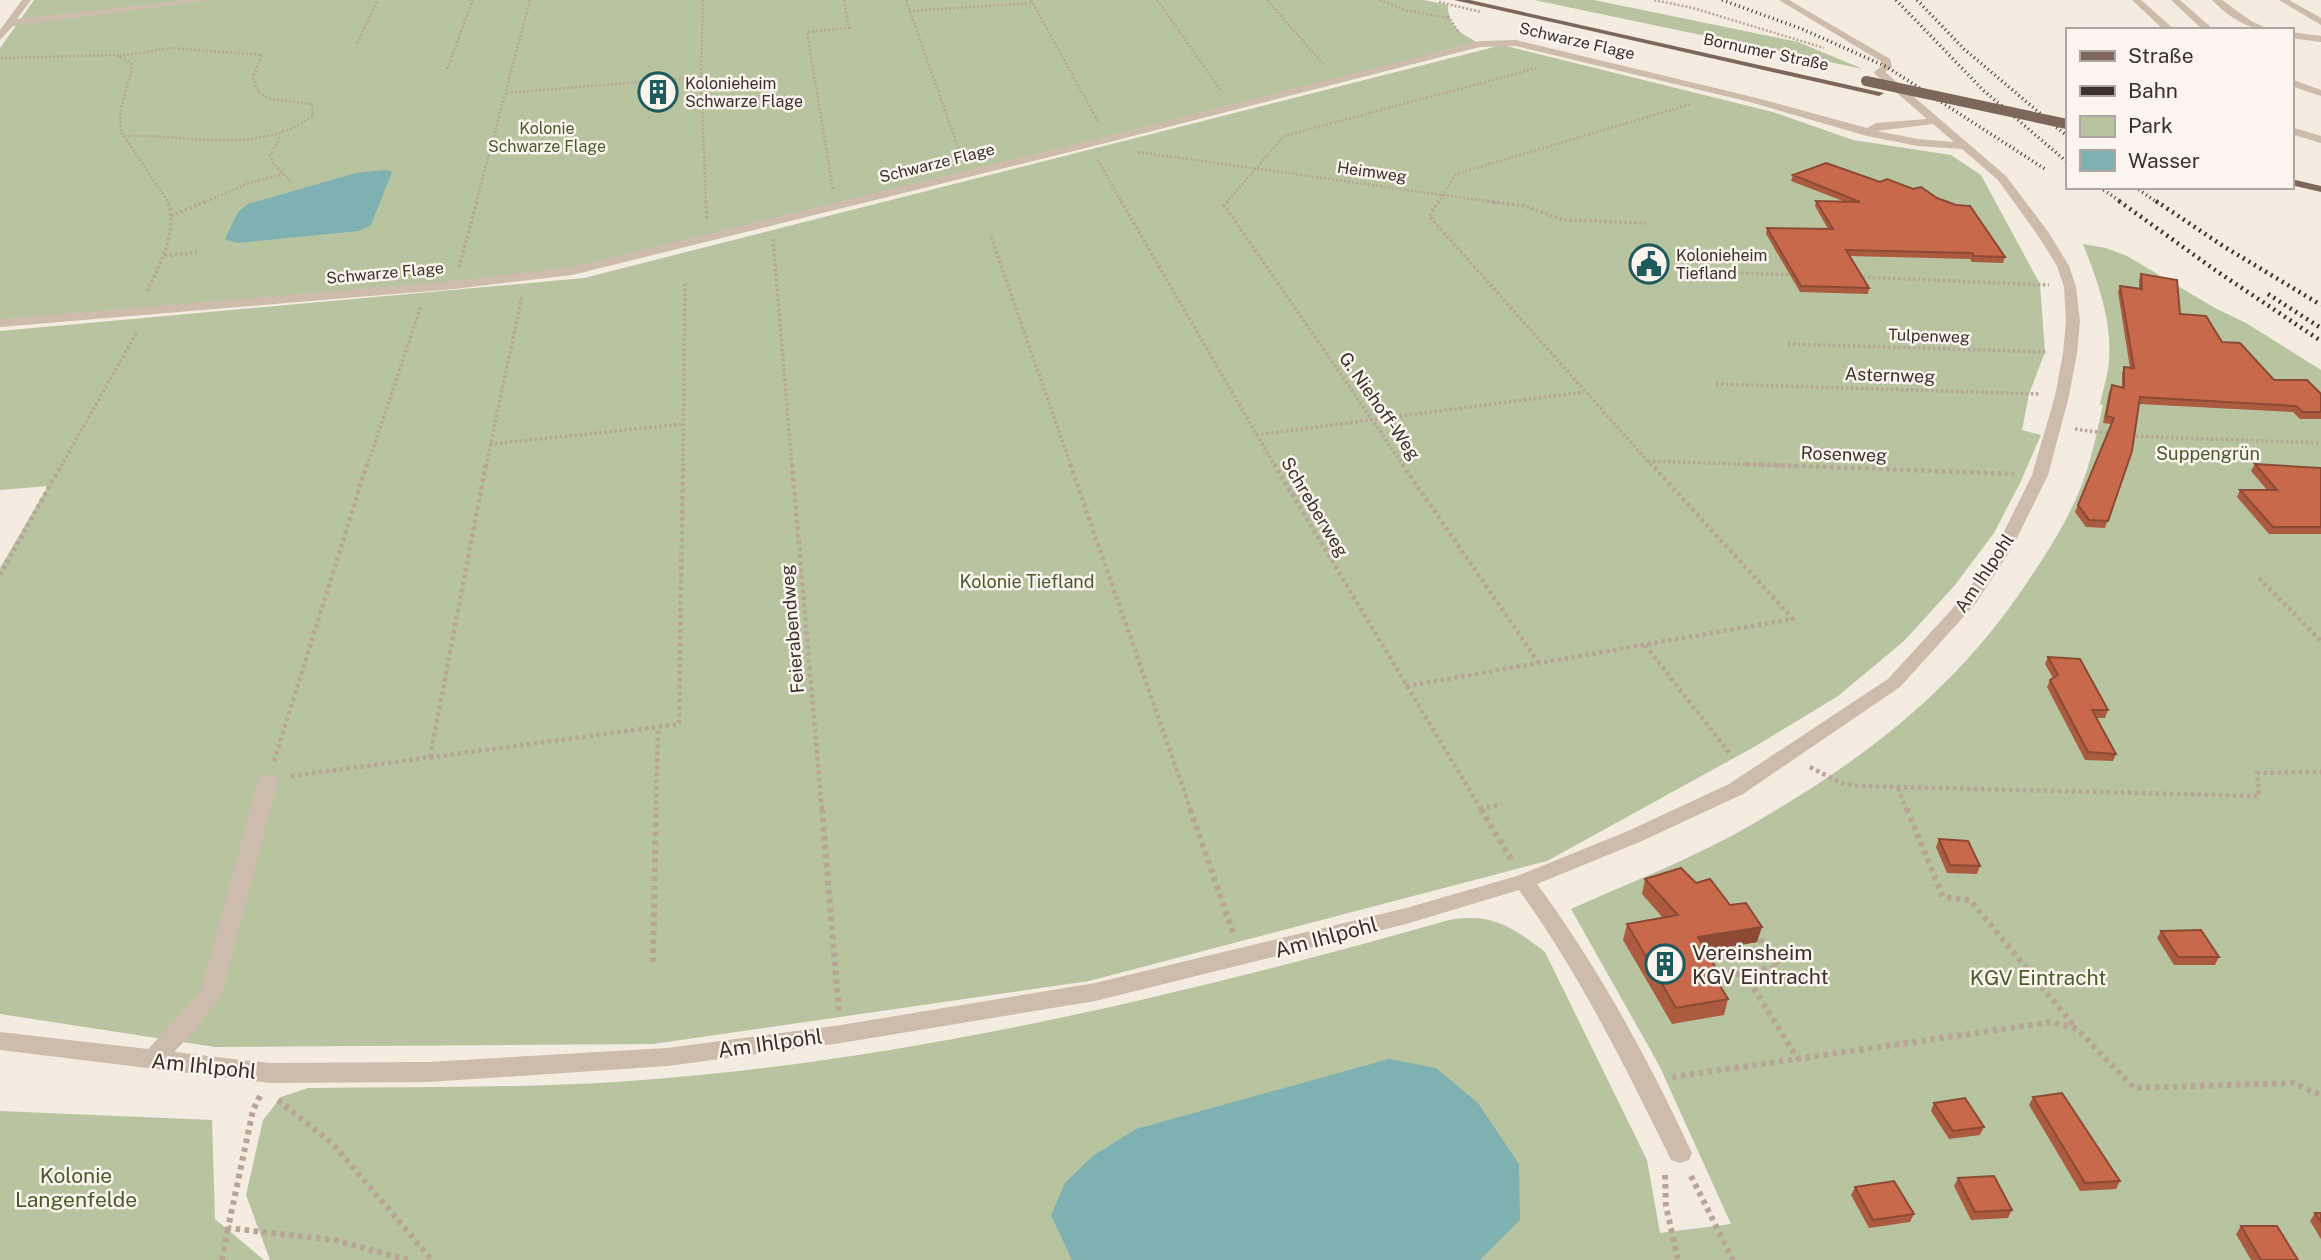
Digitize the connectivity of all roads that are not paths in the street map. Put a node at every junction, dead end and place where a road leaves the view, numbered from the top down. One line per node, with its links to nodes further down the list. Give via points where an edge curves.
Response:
1 (27, 0): 11 (street)
2 (208, 0): 11 (street)
3 (1458, 0): 24 (main road, Bornumer Straße)
4 (1496, 0): 21 (main road, Bornumer Straße, bridge)
5 (1783, 0): 20 (street, Am Ihlpohl, via 1887,61 1887,67 1879,72)
6 (2136, 0): 12 (street)
7 (2175, 0): 13 (street)
8 (2216, 0): 14 (street)
9 (2283, 0): 10 (street)
10 (2318, 20)
11 (11, 23): 16 (street)
12 (2168, 28)
13 (2207, 28)
14 (2261, 28)
15 (2293, 35): 17 (street)
16 (0, 37)
17 (2321, 39)
18 (2293, 83): 19 (street)
19 (2321, 93)
20 (1936, 121): 23 (street, via 1876,126); 26 (street, Am Ihlpohl)
21 (2066, 124)
22 (2293, 131): 25 (street)
23 (1867, 133): 26 (street, Schwarze Flage); 31 (street, Schwarze Flage, via 1516,43 1480,44 603,265 454,285)
24 (2066, 134)
25 (2321, 140)
26 (1964, 146): 33 (street, Am Ihlpohl, via 2013,191 2063,266 2070,287 2073,321 2062,396 2040,475 2004,548 1970,599 1894,683 1736,789)
27 (2293, 172): 28 (main road)
28 (2321, 178)
29 (2293, 182): 30 (main road)
30 (2321, 188)
31 (0, 323)
32 (268, 780): 35 (street, via 211,994)
33 (1524, 881): 35 (street, Am Ihlpohl, via 1406,916 1096,992 667,1057 267,1081); 36 (street, via 1559,927)
34 (0, 1041): 35 (street, Am Ihlpohl)
35 (152, 1060)
36 (1680, 1153)

